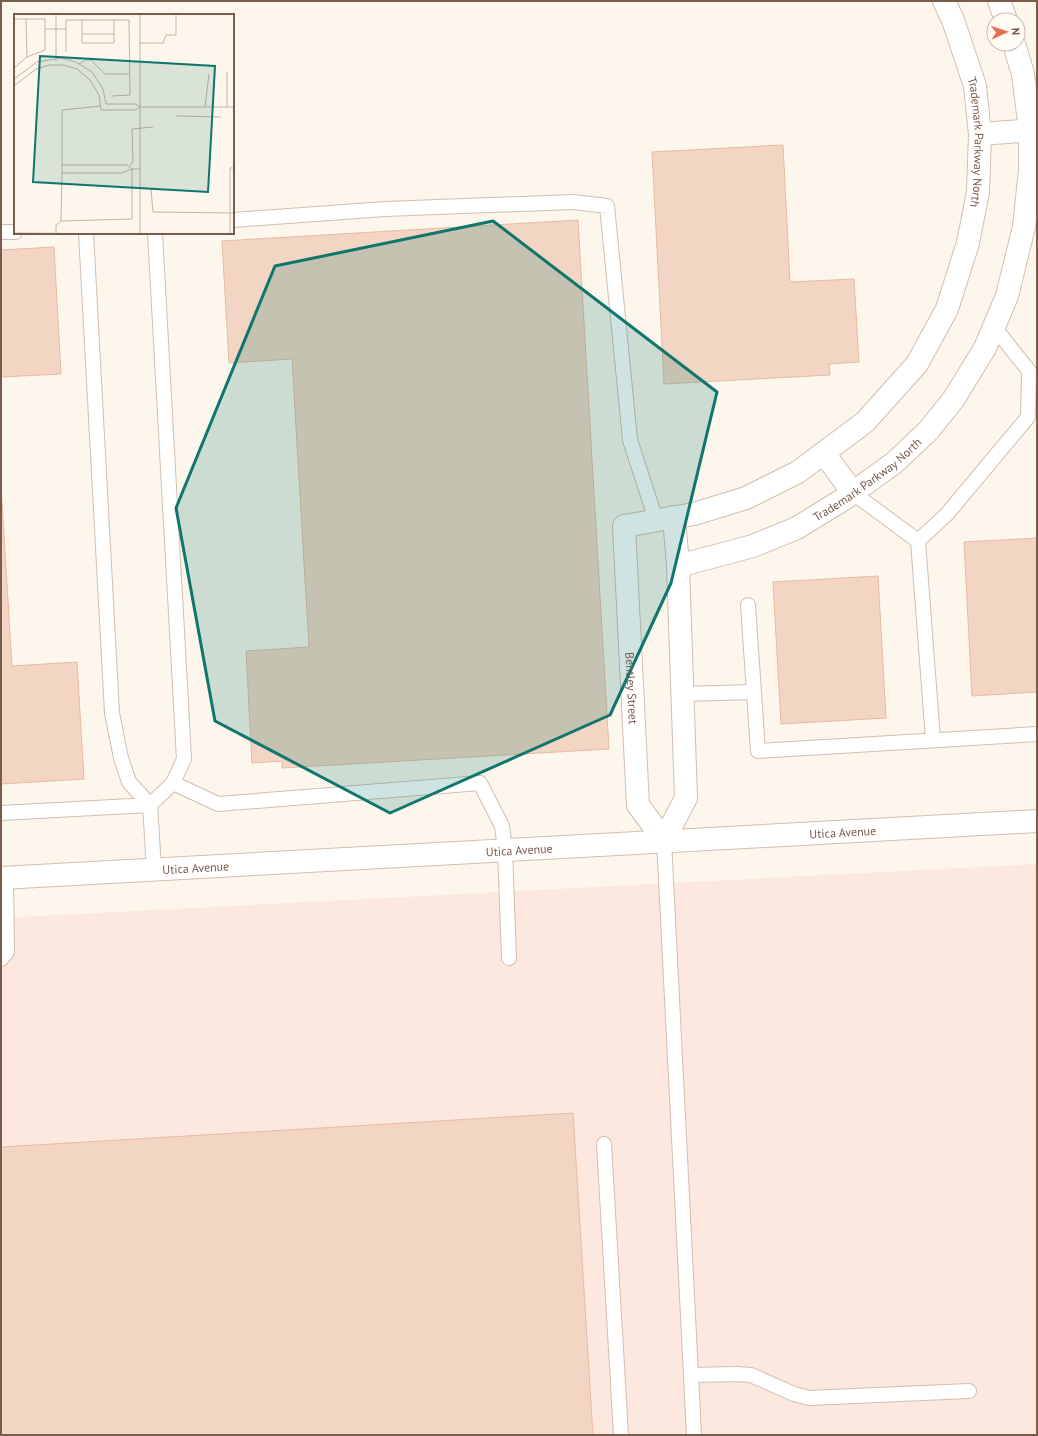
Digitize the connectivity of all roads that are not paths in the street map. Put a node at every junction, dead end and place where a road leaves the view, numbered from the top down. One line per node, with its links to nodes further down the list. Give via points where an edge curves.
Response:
1 (944, 1): 6 (street, Trademark Parkway North, via 975,86)
2 (998, 1): 3 (street)
3 (1003, 12)
4 (1016, 52): 5 (street, Trademark Parkway North)
5 (1033, 130): 6 (street); 12 (street, Trademark Parkway North, via 1024,227 1007,296)
6 (980, 134): 13 (street, Trademark Parkway North, via 978,192 968,243 946,309 917,364 865,422)
7 (234, 220): 15 (lane, via 385,209 566,202 607,206 630,440)
8 (1, 232): 9 (lane)
9 (14, 232)
10 (86, 234): 25 (lane, via 112,713 121,758 129,782)
11 (155, 234): 24 (lane, via 184,759)
12 (994, 327): 14 (street, Trademark Parkway North, via 985,348 952,400 928,430 894,463); 17 (lane, via 1028,371 1028,417 947,514)
13 (824, 453): 14 (street); 15 (street, Trademark Parkway North, via 798,472 746,498 694,514)
14 (853, 493): 17 (lane); 18 (street, Trademark Parkway North, via 797,528 759,544)
15 (665, 519): 16 (street, Trademark Parkway North); 18 (street)
16 (624, 526): 28 (street, Bentley Street, via 638,805)
17 (918, 541): 23 (lane)
18 (678, 566): 21 (street)
19 (748, 605): 20 (lane)
20 (754, 692): 21 (lane); 23 (lane, via 758,751)
21 (682, 694): 28 (street, via 686,798)
22 (1037, 734): 23 (lane)
23 (933, 740)
24 (173, 783): 25 (lane); 29 (lane, via 218,804 480,782 502,826)
25 (150, 806): 26 (lane); 30 (lane)
26 (1, 813)
27 (1037, 820): 28 (street, Utica Avenue)
28 (664, 840): 29 (street, Utica Avenue); 35 (lane)
29 (505, 849): 30 (street, Utica Avenue); 32 (lane)
30 (154, 870): 31 (street, Utica Avenue)
31 (3, 878): 33 (lane, via 7,952)
32 (509, 958)
33 (1, 959)
34 (604, 1144): 37 (lane)
35 (691, 1375): 36 (lane, via 751,1375 809,1398); 38 (lane)
36 (969, 1391)
37 (621, 1435)
38 (694, 1435)

